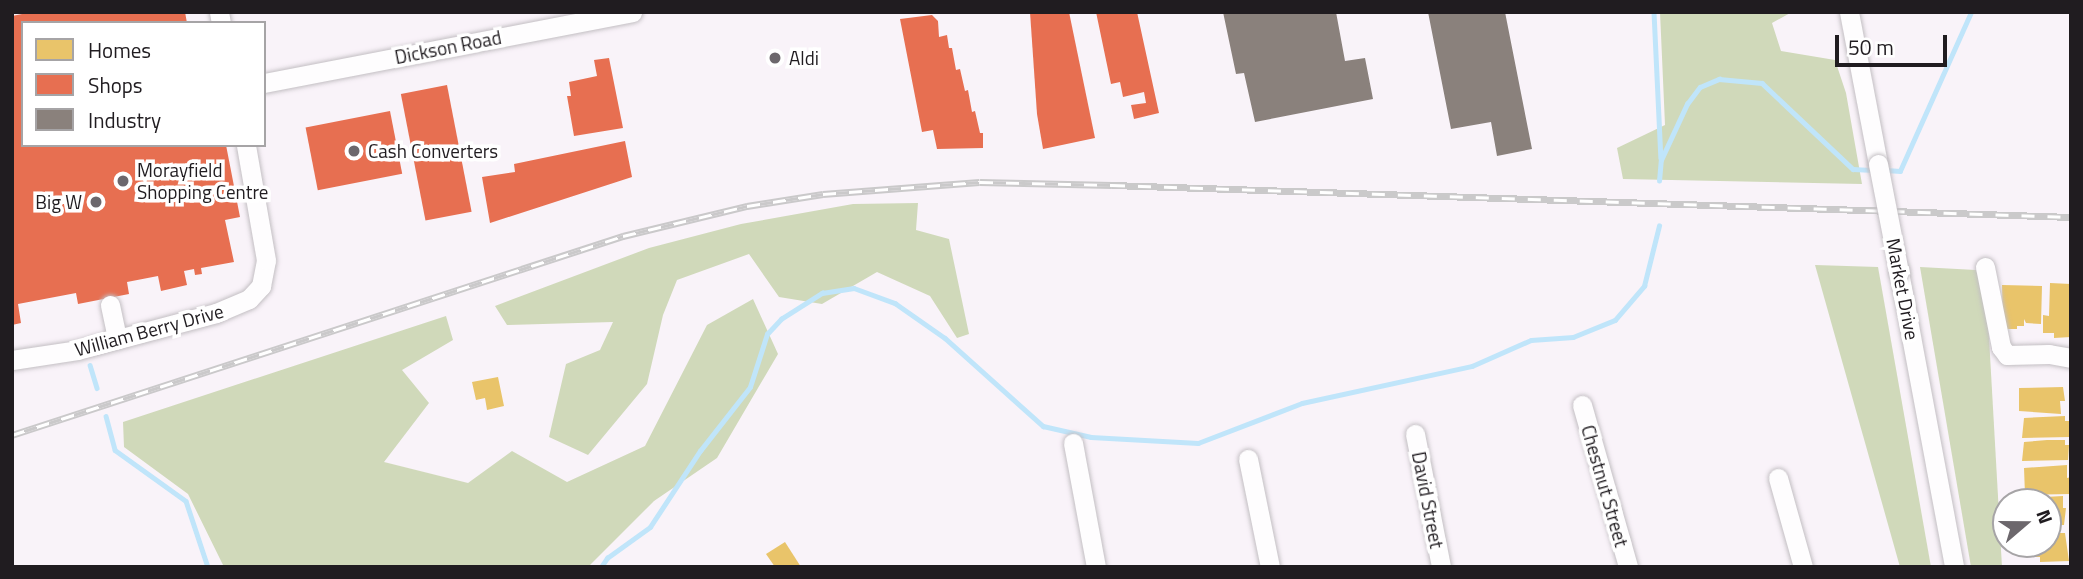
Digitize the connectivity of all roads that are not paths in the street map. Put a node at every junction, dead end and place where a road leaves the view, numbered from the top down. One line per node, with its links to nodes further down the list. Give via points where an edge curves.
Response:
1 (632, 12): 3 (street, Dickson Road)
2 (1849, 12): 20 (street, Market Drive, bridge)
3 (266, 83)
4 (246, 147): 7 (street, William Berry Drive, via 266,250 261,286 234,307)
5 (1985, 267): 8 (street, via 2001,347 2007,355)
6 (110, 305): 7 (street)
7 (117, 339): 9 (street, William Berry Drive)
8 (2071, 358)
9 (12, 360)
10 (1582, 405): 18 (street, Chestnut Street)
11 (1415, 433): 17 (street, David Street)
12 (1073, 443): 15 (street)
13 (1248, 459): 16 (street)
14 (1778, 478): 19 (street)
15 (1096, 567)
16 (1270, 567)
17 (1441, 567)
18 (1628, 567)
19 (1802, 567)
20 (1954, 567)

